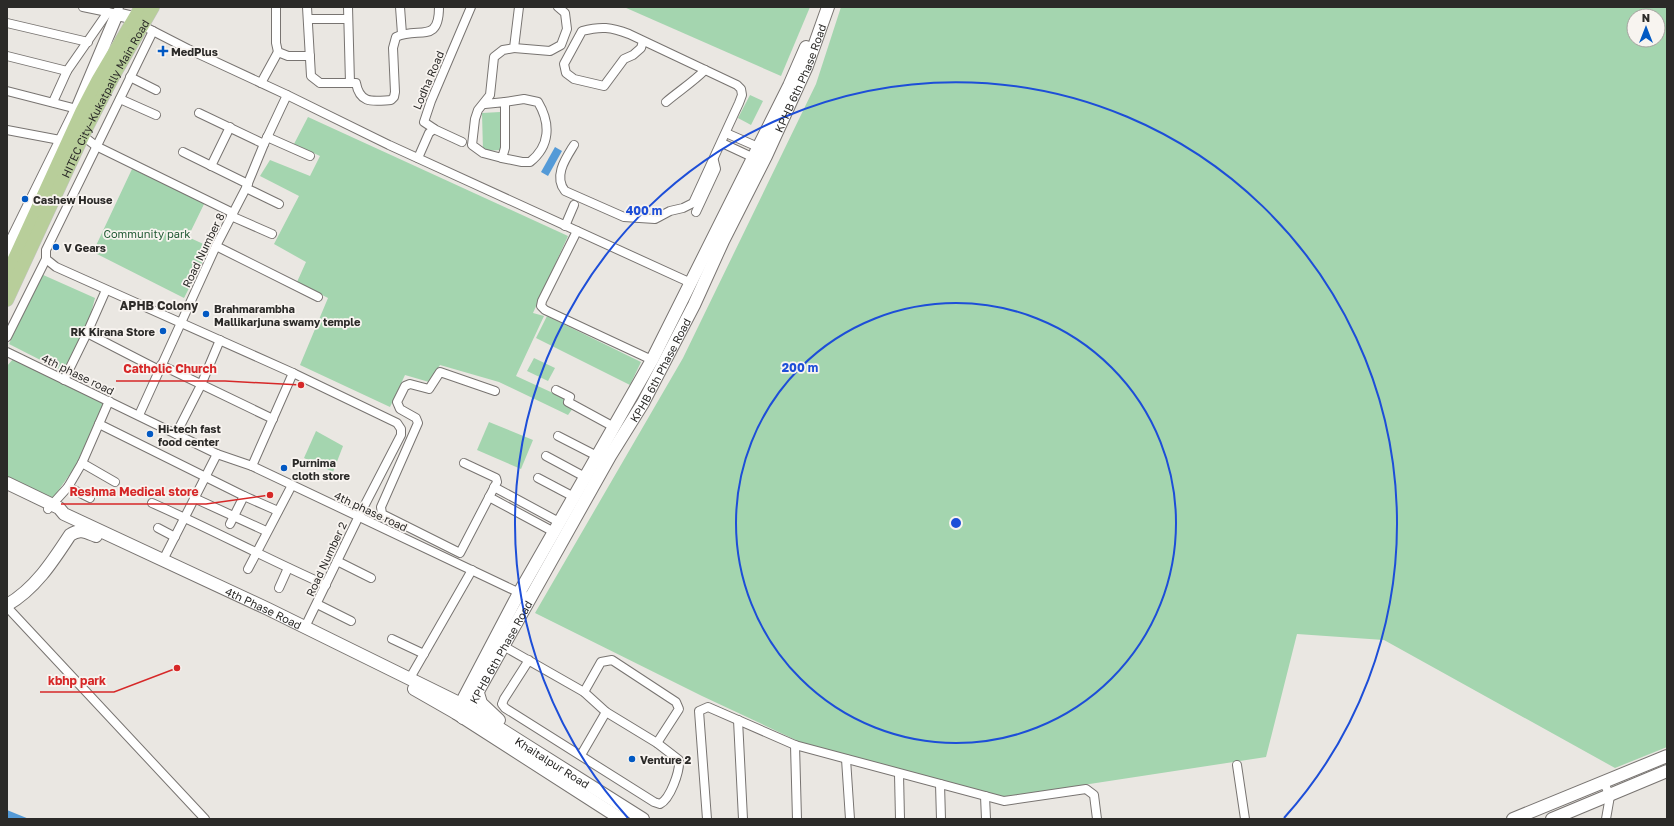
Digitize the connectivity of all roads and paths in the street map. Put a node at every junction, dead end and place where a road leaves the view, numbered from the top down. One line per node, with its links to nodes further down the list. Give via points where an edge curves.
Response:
1 (84, 7): 15 (street)
2 (141, 7): 20 (main road)
3 (153, 7): 20 (main road, HITEC City–Kukatpally Main Road)
4 (276, 7): 25 (street)
5 (307, 7): 16 (street)
6 (348, 7): 17 (street)
7 (400, 7): 21 (street)
8 (439, 7): 18 (street)
9 (444, 7): 18 (street)
10 (471, 7): 47 (street, Lodha Road, via 424,118 424,122)
11 (519, 7): 24 (street)
12 (558, 7): 24 (street, via 565,13 567,29 561,45 550,51)
13 (820, 7): 33 (street, KPHB 6th Phase Road)
14 (828, 7): 33 (street, KPHB 6th Phase Road, via 808,66)
15 (115, 11): 20 (street); 23 (street); 42 (street, HITEC City–Kukatpally Main Road)
16 (308, 19): 17 (street); 27 (street)
17 (348, 19): 32 (street)
18 (438, 20): 21 (street, via 434,29 428,32)
19 (7, 23): 23 (street)
20 (143, 25): 30 (street); 31 (street); 49 (main road, HITEC City–Kukatpally Main Road); 51 (main road, via 98,80)
21 (402, 34): 32 (street, via 393,42 395,92 391,100 366,100 356,83)
22 (643, 41): 22 (street, via 614,28 598,27 582,31 564,64 566,73 574,79 604,86 624,59 641,48); 28 (street)
23 (88, 42): 29 (street)
24 (514, 48): 41 (street, via 503,50 494,57 490,95)
25 (278, 52): 27 (street, via 288,56); 31 (street)
26 (7, 56): 29 (street)
27 (310, 56): 32 (street, via 311,76 314,79 320,83)
28 (705, 70): 40 (street); 48 (street, via 741,89 742,95)
29 (67, 72): 38 (street)
30 (130, 77): 35 (street); 37 (street)
31 (261, 83): 36 (street)
32 (350, 83)
33 (792, 88): 57 (street, KPHB 6th Phase Road); 138 (street, KPHB 6th Phase Road, via 766,156 694,306 643,403 610,456)
34 (7, 90): 38 (street)
35 (156, 90)
36 (287, 95): 50 (street, Road Number 8); 59 (street)
37 (120, 99): 44 (street); 55 (street)
38 (53, 102): 42 (street)
39 (505, 102): 41 (street); 60 (street, via 505,148); 60 (street, via 524,99 538,102 546,118 546,134 544,146 538,156 530,162)
40 (666, 102)
41 (484, 104): 60 (street, via 478,110 475,119 472,145 483,153)
42 (76, 109): 51 (street, HITEC City–Kukatpally Main Road)
43 (199, 113): 45 (street)
44 (156, 115)
45 (230, 127): 50 (street); 62 (street)
46 (7, 130): 51 (street)
47 (433, 130): 52 (street); 59 (street, via 429,133)
48 (728, 134): 53 (street); 57 (street)
49 (82, 136): 55 (street); 78 (main road, HITEC City–Kukatpally Main Road)
50 (266, 140): 58 (street); 63 (street, Road Number 8)
51 (64, 141): 72 (street, HITEC City–Kukatpally Main Road); 74 (main road)
52 (462, 142)
53 (722, 143): 57 (street); 61 (street)
54 (574, 144): 61 (street, via 564,163 560,185 565,191 624,217 655,219 693,203)
55 (96, 146): 67 (street); 73 (street, via 46,250)
56 (183, 152): 62 (street)
57 (755, 152): 75 (street, KPHB 6th Phase Road)
58 (310, 156)
59 (418, 158): 68 (street)
60 (502, 158)
61 (714, 161): 66 (street, via 716,169)
62 (211, 166): 63 (street)
63 (247, 186): 64 (street); 67 (street, Road Number 8)
64 (278, 204)
65 (574, 205): 68 (street)
66 (696, 212)
67 (232, 214): 70 (street); 71 (street, Road Number 8)
68 (565, 226): 69 (street)
69 (577, 231): 75 (street); 84 (street, via 541,306)
70 (272, 234)
71 (216, 246): 77 (street); 79 (street, Road Number 8)
72 (8, 247)
73 (46, 259): 76 (street, via 56,267); 81 (street)
74 (7, 275)
75 (691, 283): 84 (street, KPHB 6th Phase Road)
76 (106, 290): 79 (street); 80 (street)
77 (318, 297)
78 (7, 300)
79 (181, 322): 82 (street); 85 (street, Road Number 8)
80 (87, 333): 85 (street); 87 (street)
81 (7, 337)
82 (220, 340): 86 (street); 88 (street)
83 (7, 352): 87 (street, 4th phase road)
84 (652, 360): 95 (street, KPHB 6th Phase Road)
85 (160, 368): 88 (street); 92 (street, Road Number 8)
86 (293, 373): 93 (street); 122 (street, Road Number 2, via 397,423 402,429)
87 (64, 380): 91 (street, 4th phase road)
88 (201, 384): 93 (street); 96 (street)
89 (556, 390): 95 (street, via 570,397 568,402)
90 (495, 391): 114 (street, via 440,372 429,389 410,384 405,386 397,402 400,409 416,418 418,423 380,512 460,553)
91 (109, 400): 92 (street, 4th phase road); 94 (street)
92 (139, 415): 96 (street, 4th phase road)
93 (273, 419): 103 (street)
94 (99, 424): 101 (street); 104 (street)
95 (614, 427): 100 (street, KPHB 6th Phase Road)
96 (176, 434): 98 (street, 4th phase road)
97 (558, 436): 100 (street)
98 (217, 454): 103 (street, 4th phase road); 104 (street)
99 (546, 456): 105 (street)
100 (597, 456): 105 (street, KPHB 6th Phase Road)
101 (82, 463): 107 (street); 110 (street)
102 (464, 464): 111 (street, via 496,478)
103 (252, 466): 109 (street, 4th phase road)
104 (205, 477): 113 (street); 117 (street)
105 (585, 477): 115 (street, KPHB 6th Phase Road)
106 (538, 478): 115 (street)
107 (115, 482)
108 (7, 483): 119 (street, 4th Phase Road)
109 (292, 485): 120 (street); 122 (street, 4th phase road)
110 (68, 487): 116 (street); 119 (street)
111 (494, 487): 114 (street); 124 (street)
112 (7, 492): 119 (street, 4th Phase Road)
113 (244, 496): 120 (street); 123 (street)
114 (489, 497): 124 (street)
115 (574, 497): 124 (street, KPHB 6th Phase Road)
116 (90, 498)
117 (194, 498): 121 (street); 123 (street)
118 (152, 503): 121 (street)
119 (50, 507): 129 (street, 4th Phase Road, via 59,508 64,514)
120 (278, 511): 126 (street)
121 (184, 517): 127 (street); 128 (street)
122 (358, 518): 130 (street, Road Number 2); 133 (street, 4th phase road)
123 (231, 520): 126 (street)
124 (557, 527): 137 (street, KPHB 6th Phase Road)
125 (158, 528): 127 (street)
126 (266, 531): 128 (street)
127 (175, 537): 129 (street)
128 (255, 553): 131 (street); 132 (street)
129 (163, 560): 142 (street, 4th Phase Road)
130 (337, 561): 134 (street); 135 (street, Road Number 2)
131 (288, 568): 135 (street); 136 (street)
132 (248, 569)
133 (472, 570): 137 (street, 4th phase road); 145 (street)
134 (371, 578)
135 (326, 584): 139 (street, Road Number 2)
136 (279, 588)
137 (519, 593): 138 (street, 4th phase road); 150 (street, KPHB 6th Phase Road)
138 (531, 599): 144 (street, KPHB 6th Phase Road)
139 (317, 604): 141 (street); 142 (street, Road Number 2)
140 (7, 606): 150 (street, 4th Phase Road, via 36,582 70,535 76,531 84,531); 166 (street)
141 (351, 621)
142 (305, 627): 147 (street, 4th Phase Road)
143 (392, 639): 145 (street)
144 (505, 647): 146 (street); 149 (street, KPHB 6th Phase Road)
145 (424, 654): 147 (street)
146 (529, 660): 148 (street); 156 (street, via 502,704)
147 (410, 678): 150 (street, 4th Phase Road)
148 (584, 692): 151 (street); 154 (street, via 601,662 612,660 676,702 679,709)
149 (478, 693): 150 (street, KPHB 6th Phase Road); 153 (street, via 481,703)
150 (462, 711): 153 (street, Khaitalpur Road); 167 (street, Khaitalpur Road)
151 (606, 712): 154 (street); 156 (street)
152 (738, 720): 155 (street); 169 (street, via 708,707 700,711); 170 (street)
153 (511, 735): 168 (street, Khaitalpur Road)
154 (657, 743): 156 (street, via 679,760 680,766 665,801 660,804)
155 (795, 745): 158 (street); 171 (street)
156 (581, 755)
157 (1667, 756): 162 (street)
158 (846, 759): 161 (street); 172 (street)
159 (1237, 765): 177 (street)
160 (1667, 771): 165 (street)
161 (899, 774): 163 (street); 173 (street)
162 (1604, 783): 165 (street); 178 (street)
163 (940, 784): 164 (street); 174 (street)
164 (985, 796): 175 (street); 176 (street, via 1004,802 1086,789 1094,795)
165 (1610, 796): 179 (street); 180 (street)
166 (205, 819)
167 (621, 819)
168 (643, 819)
169 (707, 819)
170 (743, 819)
171 (797, 819)
172 (850, 819)
173 (900, 819)
174 (941, 819)
175 (986, 819)
176 (1097, 819)
177 (1245, 819)
178 (1513, 819)
179 (1552, 819)
180 (1606, 819)

